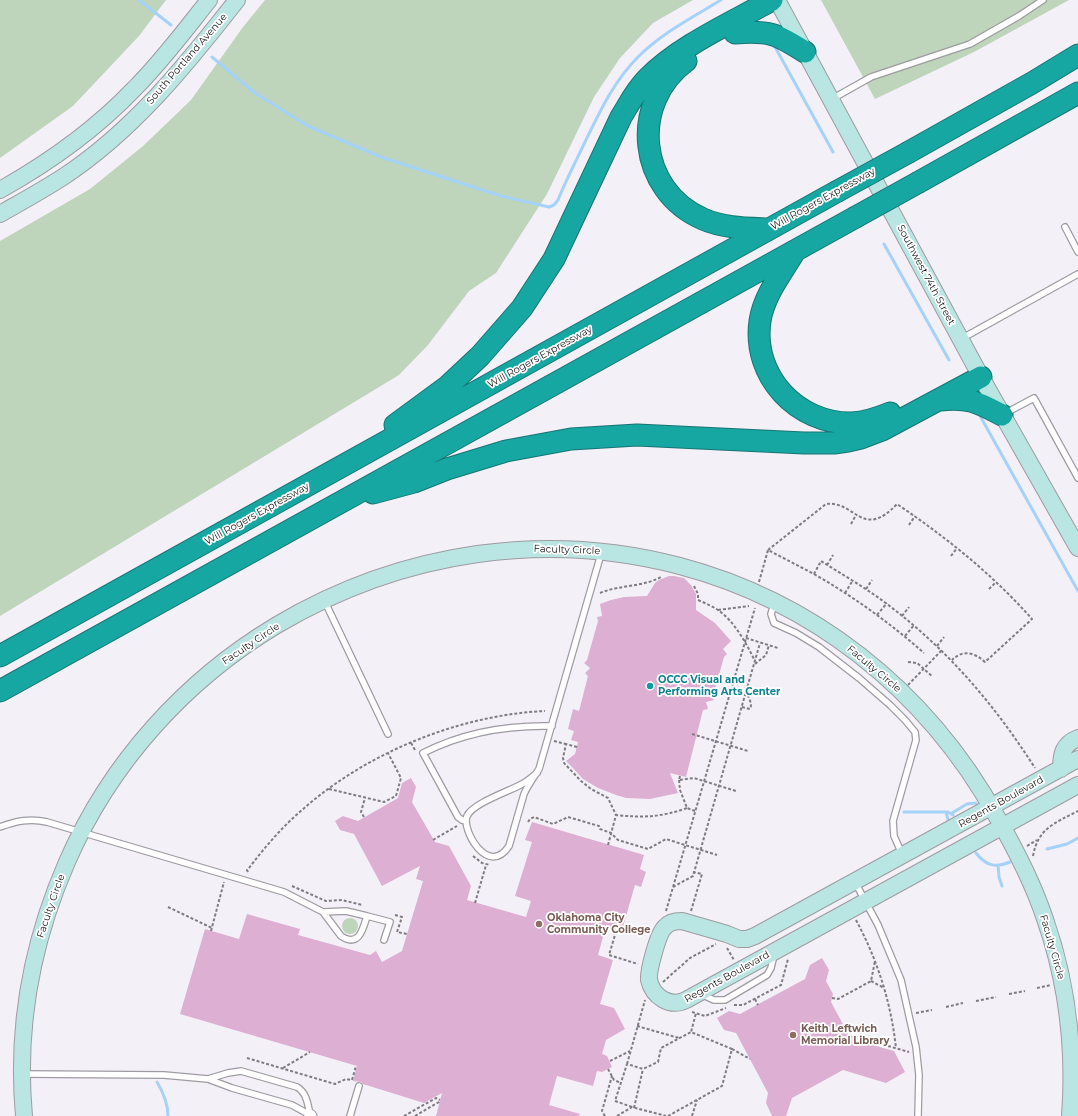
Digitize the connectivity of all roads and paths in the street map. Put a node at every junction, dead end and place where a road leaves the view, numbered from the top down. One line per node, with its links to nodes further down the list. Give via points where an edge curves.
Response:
1 (209, 0): 10 (street, South Portland Avenue, via 136,88 110,113 50,160)
2 (237, 0): 11 (street, South Portland Avenue, via 176,75 126,127 63,177)
3 (1043, 0): 9 (lane, via 970,44 871,77)
4 (777, 2): 5 (highway); 6 (street, Southwest 74th Street); 22 (highway, via 688,47 646,80 621,117 554,259 522,308 480,356 448,386)
5 (735, 33): 6 (highway, via 770,33 785,38); 13 (highway, via 694,55 668,79 652,108 648,136 649,152 665,189 694,215 728,226)
6 (805, 52): 9 (street, Southwest 74th Street)
7 (1078, 55): 13 (highway, Will Rogers Expressway, bridge)
8 (1078, 93): 14 (highway, bridge)
9 (831, 100): 17 (street, Southwest 74th Street)
10 (0, 190)
11 (0, 214)
12 (1065, 227): 15 (lane)
13 (769, 229): 22 (highway, Will Rogers Expressway)
14 (795, 250): 18 (highway, via 763,308 760,346 762,358 772,380 785,397 802,410 822,419 837,422 865,422); 23 (highway)
15 (1078, 252)
16 (1078, 274): 17 (lane)
17 (961, 340): 18 (street, Southwest 74th Street)
18 (978, 372): 19 (highway); 20 (street, Southwest 74th Street)
19 (937, 400): 20 (highway, via 972,400); 23 (highway, via 882,430 848,441 804,443 651,435 571,439 500,453 414,482)
20 (1002, 415): 21 (lane, via 1034,398); 29 (street, Southwest 74th Street)
21 (1078, 478)
22 (319, 480): 63 (highway, Will Rogers Expressway)
23 (342, 502): 71 (highway)
24 (856, 515): 25 (path, via 869,519 880,518 897,504); 26 (path); 30 (path, via 836,504 826,504)
25 (915, 516): 27 (path); 28 (path)
26 (851, 524)
27 (909, 525)
28 (957, 548): 33 (path); 40 (path)
29 (1078, 548)
30 (768, 550): 36 (path); 41 (path)
31 (602, 552): 46 (street, Faculty Circle, via 532,549 466,555 395,572); 47 (street, Faculty Circle, via 644,558 703,572); 75 (lane)
32 (833, 556): 34 (path)
33 (951, 556)
34 (828, 565): 36 (path, via 821,561); 37 (path)
35 (666, 574): 44 (path, via 652,581)
36 (814, 574): 45 (path)
37 (853, 580): 42 (path); 45 (path)
38 (872, 580): 42 (path)
39 (690, 581): 50 (path, via 698,600)
40 (996, 582): 43 (path); 64 (path, via 1032,619 985,662 972,653 958,655)
41 (758, 586)
42 (866, 589): 48 (path)
43 (989, 589)
44 (600, 593)
45 (845, 593): 51 (path)
46 (324, 600): 76 (lane); 107 (street, Faculty Circle, via 260,636 191,689 124,763)
47 (774, 602): 97 (street, Faculty Circle, via 835,637 898,687 942,734); 116 (lane, via 771,614 774,623 796,633 842,664 890,705 915,732 914,747 893,821 894,836)
48 (887, 603): 51 (path); 52 (path)
49 (909, 607): 52 (path)
50 (718, 610): 56 (path); 56 (path, via 756,604)
51 (877, 615): 54 (path)
52 (902, 616): 53 (path)
53 (914, 625): 54 (path); 59 (path)
54 (905, 636): 62 (path)
55 (944, 637): 59 (path)
56 (745, 640): 57 (path); 65 (path); 80 (path)
57 (760, 642): 58 (path); 65 (path)
58 (769, 645): 60 (path); 67 (path, via 766,655)
59 (937, 646): 61 (path)
60 (778, 648)
61 (942, 650): 64 (path); 68 (path)
62 (924, 653)
63 (0, 656)
64 (952, 660): 89 (path, via 1005,723)
65 (755, 662): 67 (path)
66 (908, 662): 68 (path, via 917,663)
67 (754, 666): 72 (path)
68 (924, 669): 69 (path); 70 (path)
69 (932, 676)
70 (907, 687)
71 (0, 691)
72 (747, 691): 73 (path); 73 (path, via 751,707)
73 (742, 707): 82 (path)
74 (545, 711): 85 (path, via 519,713 457,725)
75 (552, 726): 79 (lane); 102 (lane, via 524,726 468,736 422,753 458,817)
76 (388, 734)
77 (692, 734): 80 (path)
78 (1078, 738): 86 (street, via 1067,744 1061,757)
79 (547, 740): 81 (path); 87 (lane)
80 (716, 740): 82 (path); 91 (path)
81 (566, 744): 83 (path); 100 (path, via 564,763 591,789 608,798)
82 (730, 745): 84 (path); 93 (path)
83 (577, 747)
84 (748, 751)
85 (388, 753): 94 (path); 96 (path, via 401,778 396,796 384,802)
86 (1072, 767): 89 (street, Regents Boulevard)
87 (537, 773): 102 (lane, via 524,783 476,807); 102 (lane, via 524,794 509,846 502,853 493,857 485,856 468,830)
88 (680, 776): 90 (path)
89 (1042, 779): 97 (street, Regents Boulevard)
90 (679, 780): 91 (path, via 694,778); 98 (path)
91 (704, 782): 93 (path); 99 (path)
92 (1078, 785): 105 (street, Regents Boulevard)
93 (718, 786): 95 (path); 113 (path)
94 (328, 789): 96 (path); 119 (path, via 274,837 247,870)
95 (736, 791)
96 (365, 798): 101 (path, via 362,812)
97 (992, 807): 105 (street, Faculty Circle); 116 (street, Regents Boulevard)
98 (687, 808): 99 (path); 100 (path, via 654,816)
99 (696, 811): 112 (path)
100 (616, 815): 108 (path)
101 (364, 817)
102 (466, 821)
103 (528, 822): 108 (path, via 534,817 553,824 568,817 598,826)
104 (457, 826): 109 (path)
105 (1003, 826): 124 (street, Regents Boulevard); 197 (street, Faculty Circle, via 1043,912 1063,983 1071,1041)
106 (0, 827): 107 (lane, via 14,822 34,820)
107 (81, 833): 129 (lane, via 284,892); 179 (street, Faculty Circle, via 59,880 35,957 28,992)
108 (611, 833): 111 (path); 112 (path, via 618,840 648,849 666,839)
109 (433, 840)
110 (1038, 840): 114 (path)
111 (608, 845)
112 (685, 845): 113 (path); 123 (path)
113 (700, 849): 115 (path); 118 (path)
114 (1022, 849)
115 (717, 855)
116 (903, 856): 121 (street, Regents Boulevard)
117 (486, 865): 125 (path)
118 (693, 872): 123 (path, via 693,876); 128 (path, via 702,874)
119 (249, 873)
120 (224, 881): 127 (path, via 211,929)
121 (855, 882): 124 (lane); 124 (street, Regents Boulevard, via 747,939 739,939 682,922 674,921 668,924 660,935 649,972 653,989 664,1001 682,1002)
122 (289, 885): 126 (path, via 326,901 342,900)
123 (673, 887): 131 (path)
124 (866, 901): 170 (lane, via 901,980)
125 (476, 903)
126 (362, 906)
127 (168, 907)
128 (692, 911)
129 (323, 912): 132 (lane, via 346,911); 132 (lane, via 341,936 349,940 361,935)
130 (389, 913): 135 (path, via 402,917 397,932)
131 (665, 914)
132 (367, 916): 136 (lane, via 390,922)
133 (854, 917): 141 (path)
134 (611, 927): 139 (path, via 615,934)
135 (407, 934)
136 (384, 940)
137 (717, 944): 146 (path, via 690,958)
138 (726, 947): 143 (path)
139 (609, 955): 140 (path); 142 (path)
140 (606, 958)
141 (875, 960): 144 (path); 148 (path)
142 (641, 965)
143 (736, 965)
144 (872, 981): 148 (path); 153 (path, via 838,999)
145 (1056, 984): 147 (path)
146 (659, 985)
147 (1037, 988)
148 (885, 989): 166 (path)
149 (1025, 991): 150 (path)
150 (1009, 994)
151 (647, 995): 162 (path)
152 (996, 997): 155 (path)
153 (832, 998)
154 (755, 999): 157 (path)
155 (976, 1000)
156 (963, 1003): 158 (path)
157 (758, 1005)
158 (946, 1007)
159 (932, 1010): 161 (path)
160 (696, 1013): 163 (path)
161 (915, 1014)
162 (638, 1026): 164 (path); 168 (path)
163 (691, 1032): 164 (path); 167 (path)
164 (680, 1038): 178 (path, via 661,1048 658,1062)
165 (850, 1038): 166 (path, via 853,1036)
166 (896, 1048): 170 (path)
167 (732, 1049): 172 (path); 184 (path, via 722,1086)
168 (630, 1051): 173 (path); 174 (path)
169 (310, 1052): 176 (path)
170 (916, 1054): 196 (lane, via 919,1075)
171 (247, 1058): 176 (path)
172 (750, 1059)
173 (610, 1061)
174 (626, 1064): 178 (path); 182 (path)
175 (356, 1066): 176 (path, via 352,1080 346,1079 335,1084)
176 (282, 1068)
177 (608, 1069): 180 (path)
178 (643, 1069): 185 (path)
179 (22, 1074): 181 (lane, via 164,1075); 187 (street, Faculty Circle)
180 (612, 1076): 182 (path); 192 (path, via 602,1111)
181 (208, 1079): 188 (lane, via 292,1105); 188 (lane, via 241,1071 298,1087 307,1099)
182 (621, 1083): 185 (path, via 615,1101)
183 (359, 1086): 189 (lane)
184 (696, 1100): 194 (path); 195 (path)
185 (633, 1107): 186 (path); 193 (path)
186 (661, 1115): 194 (path)
187 (24, 1116)
188 (310, 1116)
189 (350, 1116)
190 (404, 1116): 191 (path, via 436,1098 440,1100)
191 (415, 1116)
192 (604, 1116)
193 (617, 1116)
194 (668, 1116)
195 (692, 1116)
196 (918, 1116)
197 (1070, 1116)

